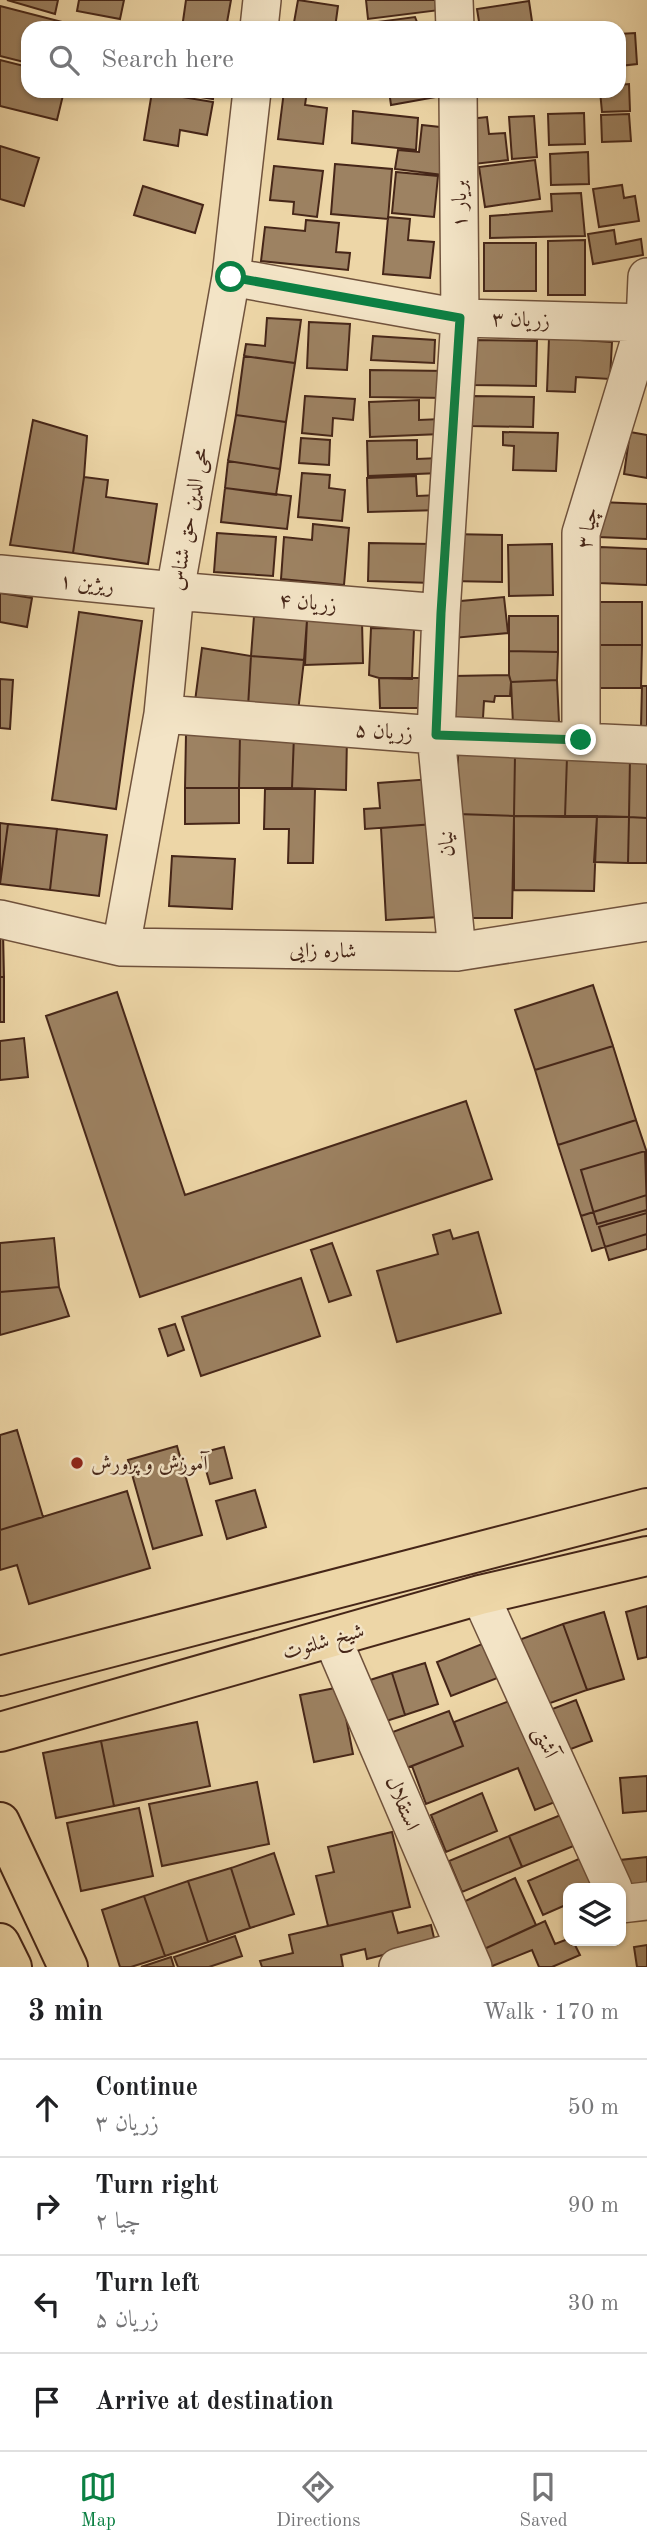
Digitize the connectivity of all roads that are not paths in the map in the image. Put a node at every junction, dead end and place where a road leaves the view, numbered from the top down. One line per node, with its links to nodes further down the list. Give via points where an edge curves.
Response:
1 (262, 0): 3 (street)
2 (453, 0): 4 (street)
3 (260, 21)
4 (454, 21)
5 (251, 98): 8 (street, محی الدین حق شناس)
6 (458, 98): 9 (street, بریار ۱)
7 (647, 276): 10 (street, چیا ۳)
8 (231, 277): 9 (street, زریان ۳); 12 (street, محی الدین حق شناس)
9 (460, 318): 10 (street, زریان ۳); 13 (street, بریار ۱)
10 (646, 323): 16 (street, چیا ۳, via 581,533)
11 (0, 574): 12 (street, ریژین ۱)
12 (175, 592): 13 (street, زریان ۴); 14 (street, محی الدین حق شناس)
13 (441, 613): 15 (street, نیان)
14 (163, 714): 15 (street, زریان ۵); 20 (street, محی الدین حق شناس)
15 (436, 735): 16 (street, زریان ۵); 21 (street, نیان)
16 (581, 740): 17 (street, زریان ۵)
17 (647, 745)
18 (0, 919): 20 (street, شاره زایی)
19 (647, 922): 21 (street, شاره زایی)
20 (121, 947): 21 (street, شاره زایی)
21 (457, 952)
22 (647, 1508): 26 (main road)
23 (647, 1556): 24 (main road, شیخ شلتوت)
24 (480, 1595): 25 (main road, شیخ شلتوت); 29 (street, آشتی)
25 (332, 1638): 27 (main road, شیخ شلتوت); 33 (street, استقلال)
26 (0, 1676)
27 (0, 1732)
28 (0, 1822): 35 (main road)
29 (611, 1883)
30 (647, 1901): 31 (street)
31 (626, 1903)
32 (0, 1943): 34 (main road)
33 (469, 1958): 36 (street)
34 (12, 1967)
35 (68, 1967)
36 (398, 1967)

